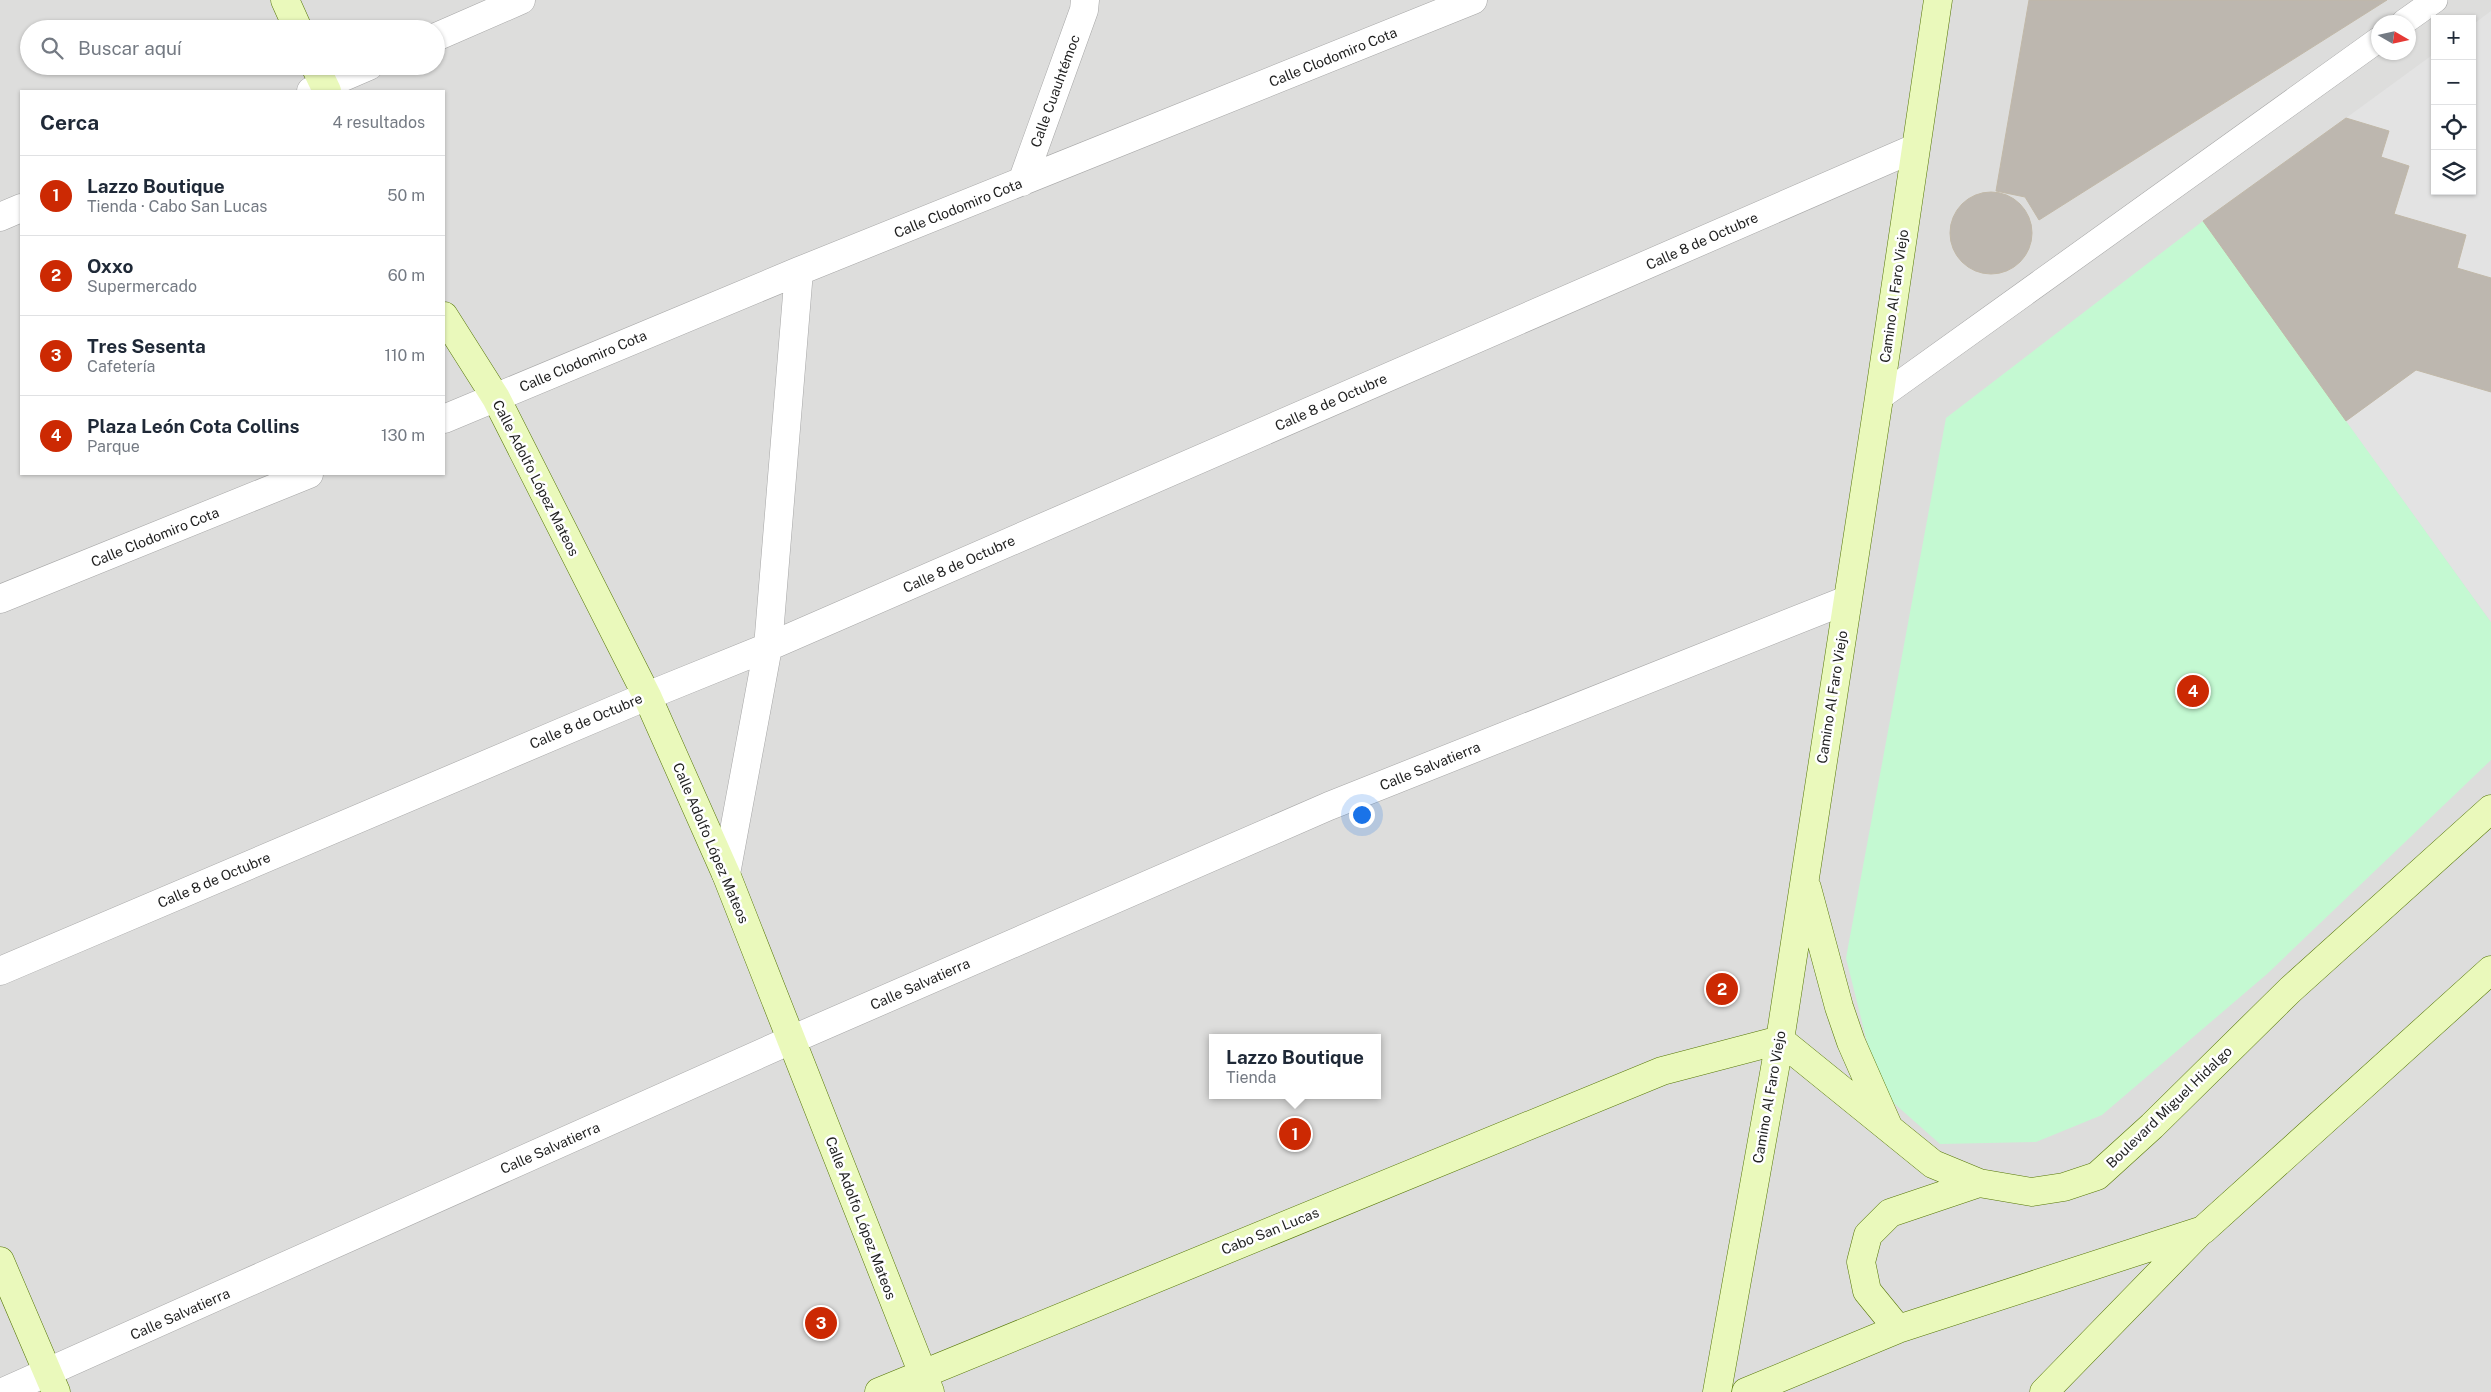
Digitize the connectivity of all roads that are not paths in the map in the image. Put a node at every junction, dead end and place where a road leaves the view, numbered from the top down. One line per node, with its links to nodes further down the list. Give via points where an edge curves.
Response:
1 (285, 0): 8 (main road)
2 (521, 0): 9 (street)
3 (1085, 0): 14 (street, Calle Cuauhtémoc)
4 (1472, 0): 14 (street, Calle Clodomiro Cota)
5 (1938, 0): 13 (main road, Camino Al Faro Viejo)
6 (2435, 0): 7 (lane)
7 (2414, 15)
8 (294, 20)
9 (445, 33)
10 (2371, 45): 20 (lane)
11 (344, 75): 12 (street)
12 (319, 84)
13 (1915, 148): 20 (main road, Camino Al Faro Viejo); 25 (street, Calle 8 de Octubre)
14 (1022, 182): 17 (street, Calle Clodomiro Cota)
15 (20, 208): 16 (street)
16 (0, 217)
17 (799, 271): 19 (street, Calle Clodomiro Cota); 25 (street)
18 (445, 318): 19 (main road, Calle Adolfo López Mateos)
19 (496, 398): 21 (street, Calle Clodomiro Cota); 26 (main road, Calle Adolfo López Mateos)
20 (1879, 398): 24 (main road, Camino Al Faro Viejo)
21 (445, 419)
22 (307, 475): 23 (street, Calle Clodomiro Cota)
23 (0, 599)
24 (1847, 600): 29 (main road, Camino Al Faro Viejo); 32 (street, Calle Salvatierra, via 1329,806)
25 (768, 647): 26 (street, Calle 8 de Octubre); 28 (street)
26 (647, 696): 28 (main road, Calle Adolfo López Mateos); 31 (street, Calle 8 de Octubre)
27 (2491, 808): 35 (main road, Boulevard Miguel Hidalgo, via 2290,990 2097,1176 2064,1187 2032,1192)
28 (726, 874): 32 (main road, Calle Adolfo López Mateos)
29 (1805, 878): 33 (main road, Camino Al Faro Viejo); 34 (main road, via 1839,1007)
30 (2491, 970): 36 (main road)
31 (0, 971)
32 (791, 1040): 39 (street, Calle Salvatierra); 40 (main road, Calle Adolfo López Mateos)
33 (1780, 1040): 34 (main road, Boulevard Miguel Hidalgo); 40 (main road, Cabo San Lucas, via 1662,1071); 43 (main road, Camino Al Faro Viejo)
34 (1889, 1130): 35 (main road, Boulevard Miguel Hidalgo, via 1933,1164)
35 (1979, 1183): 38 (main road, via 1890,1213 1868,1235 1861,1262 1867,1290)
36 (2203, 1230): 38 (main road); 45 (main road)
37 (0, 1260): 39 (main road)
38 (1898, 1329): 44 (main road)
39 (52, 1383): 41 (street, Calle Salvatierra)
40 (926, 1383): 42 (main road, Cabo San Lucas)
41 (3, 1392)
42 (879, 1392)
43 (1718, 1392)
44 (1746, 1392)
45 (2044, 1392)

